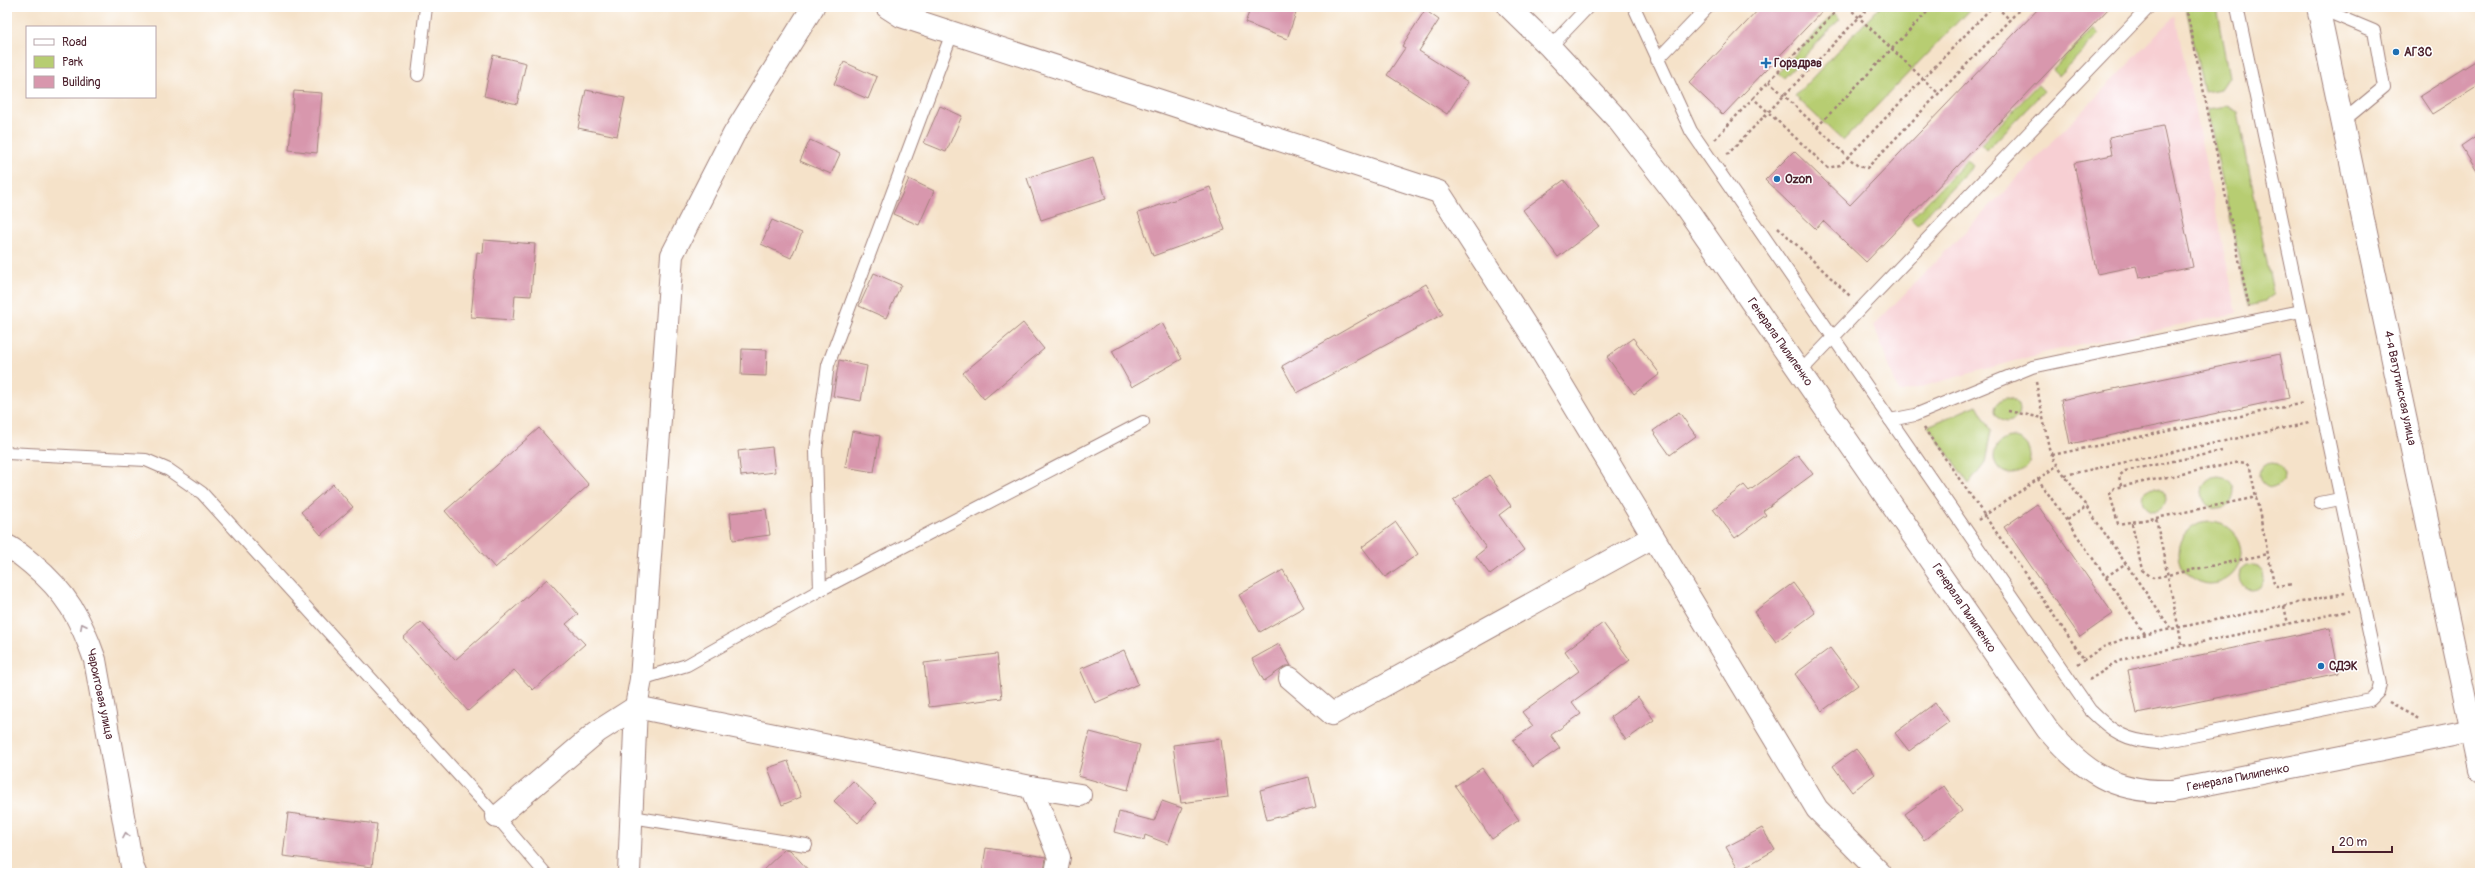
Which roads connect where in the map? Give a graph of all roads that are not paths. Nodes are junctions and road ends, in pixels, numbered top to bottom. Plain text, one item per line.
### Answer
1 (426, 7) edge
2 (813, 7) edge
3 (887, 7) edge
4 (1509, 7) edge
5 (1588, 7) edge
6 (1634, 7) edge
7 (1708, 7) edge
8 (2149, 7) edge
9 (2237, 7) edge
10 (2318, 7) edge
11 (952, 33) junction
12 (1550, 46) junction
13 (1657, 60) junction
14 (418, 75) dead end
15 (2343, 121) junction
16 (2301, 311) junction
17 (1833, 337) junction
18 (1800, 372) junction
19 (1890, 420) junction
20 (1143, 422) dead end
21 (7, 453) edge
22 (2340, 499) junction
23 (2320, 503) dead end
24 (1653, 537) junction
25 (7, 546) edge
26 (820, 590) junction
27 (1290, 678) dead end
28 (641, 679) junction
29 (636, 707) junction
30 (2472, 731) junction
31 (2480, 770) edge
32 (1031, 787) junction
33 (1080, 795) dead end
34 (497, 816) junction
35 (632, 817) junction
36 (806, 845) dead end
37 (135, 873) edge
38 (545, 873) edge
39 (629, 873) edge
40 (1056, 873) edge
41 (1880, 873) edge

1 - 14 lane
2 - 28 street
3 - 11 street
4 - 12 street, Генерала Пилипенко
5 - 12 lane
6 - 13 lane
7 - 13 lane
8 - 17 lane
9 - 16 lane
10 - 15 street, 4-я Ватутинская улица
10 - 15 lane
11 - 24 street
11 - 26 lane
12 - 18 street, Генерала Пилипенко
13 - 17 lane
15 - 30 street, 4-я Ватутинская улица
16 - 19 lane
16 - 22 lane
17 - 18 lane
17 - 19 lane
18 - 30 street, Генерала Пилипенко
19 - 22 lane
20 - 26 lane
21 - 34 lane
22 - 23 lane
24 - 27 street
24 - 41 street
37 -> 25 street, Чароитовая улица
26 - 28 lane
28 - 29 street
29 - 32 street
29 - 34 street
29 - 35 street
30 - 31 street, 4-я Ватутинская улица
32 - 33 street
32 - 40 street
34 - 38 lane
35 - 36 lane
35 - 39 street

